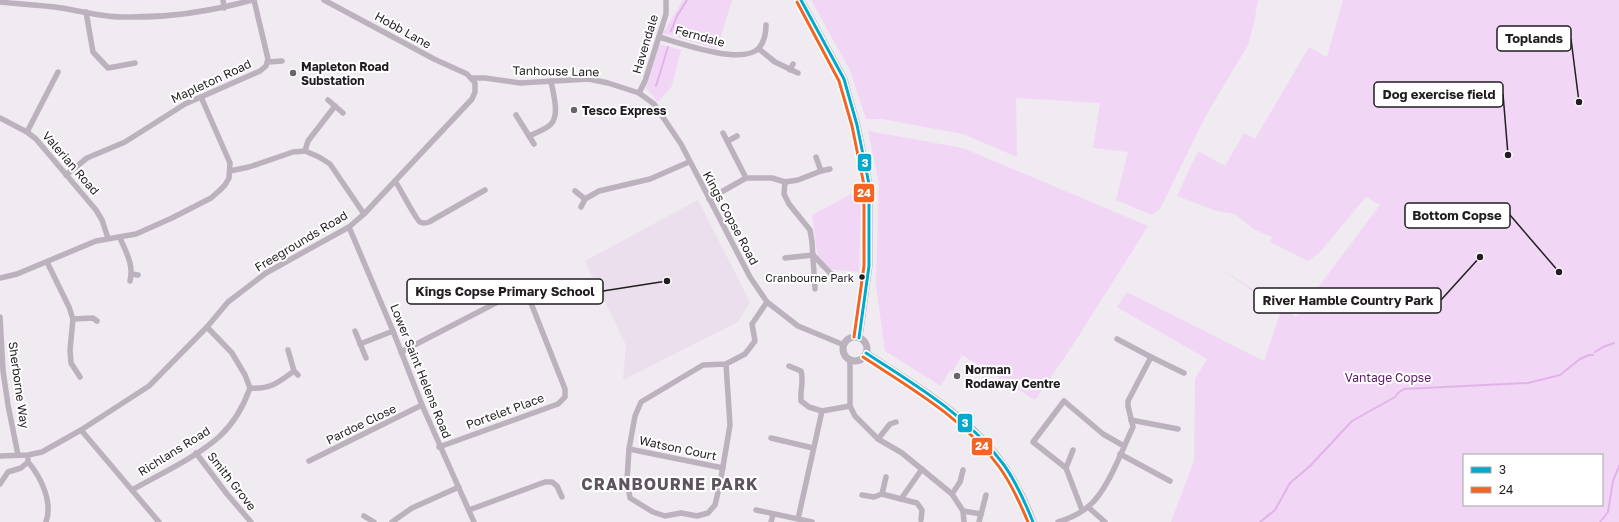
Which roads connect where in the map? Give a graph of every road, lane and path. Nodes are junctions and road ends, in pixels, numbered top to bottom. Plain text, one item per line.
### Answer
1 (222, 0) edge
2 (253, 0) edge
3 (324, 0) edge
4 (666, 0) edge
5 (801, 0) edge
6 (0, 2) edge
7 (224, 8) junction
8 (86, 12) junction
9 (765, 28) dead end
10 (659, 37) junction
11 (759, 49) junction
12 (282, 61) dead end
13 (268, 62) junction
14 (135, 63) dead end
15 (58, 72) dead end
16 (798, 73) dead end
17 (472, 78) junction
18 (551, 82) junction
19 (638, 92) junction
20 (201, 97) junction
21 (328, 100) dead end
22 (336, 106) junction
23 (343, 113) dead end
24 (516, 115) dead end
25 (0, 118) edge
26 (28, 132) junction
27 (723, 132) dead end
28 (529, 136) junction
29 (737, 136) dead end
30 (728, 141) junction
31 (534, 144) dead end
32 (305, 150) junction
33 (816, 157) dead end
34 (689, 162) junction
35 (830, 169) dead end
36 (230, 171) junction
37 (820, 171) junction
38 (66, 174) junction
39 (746, 178) junction
40 (395, 181) junction
41 (785, 182) junction
42 (575, 192) dead end
43 (482, 193) dead end
44 (584, 199) junction
45 (709, 199) junction
46 (581, 207) dead end
47 (364, 214) junction
48 (349, 228) junction
49 (108, 238) junction
50 (120, 238) junction
51 (813, 255) junction
52 (785, 258) dead end
53 (47, 262) junction
54 (132, 274) junction
55 (138, 275) dead end
56 (0, 278) edge
57 (835, 278) dead end
58 (130, 281) dead end
59 (815, 289) dead end
60 (767, 302) junction
61 (0, 316) edge
62 (73, 319) junction
63 (97, 321) dead end
64 (207, 327) junction
65 (355, 330) dead end
66 (393, 331) junction
67 (859, 338) junction
68 (1117, 339) dead end
69 (360, 344) junction
70 (844, 345) junction
71 (288, 350) dead end
72 (401, 352) junction
73 (866, 354) junction
74 (1151, 357) junction
75 (366, 358) dead end
76 (850, 360) junction
77 (726, 364) junction
78 (789, 366) dead end
79 (2, 371) edge
80 (1184, 373) dead end
81 (80, 377) dead end
82 (250, 388) junction
83 (422, 406) junction
84 (850, 406) junction
85 (822, 411) junction
86 (890, 417) dead end
87 (1131, 420) junction
88 (896, 422) dead end
89 (890, 424) junction
90 (1178, 429) dead end
91 (81, 430) junction
92 (771, 438) dead end
93 (878, 439) junction
94 (1124, 446) junction
95 (439, 447) junction
96 (813, 448) junction
97 (629, 449) junction
98 (1073, 450) dead end
99 (196, 453) junction
100 (1120, 454) junction
101 (18, 455) junction
102 (28, 455) junction
103 (0, 456) edge
104 (310, 461) dead end
105 (28, 462) junction
106 (723, 468) junction
107 (1066, 468) junction
108 (922, 470) junction
109 (963, 470) dead end
110 (886, 477) dead end
111 (1170, 481) dead end
112 (0, 484) edge
113 (459, 487) junction
114 (132, 490) junction
115 (882, 494) junction
116 (952, 494) junction
117 (862, 495) dead end
118 (986, 495) dead end
119 (562, 497) dead end
120 (901, 499) junction
121 (1088, 507) junction
122 (469, 510) junction
123 (756, 510) dead end
124 (1082, 510) junction
125 (963, 511) junction
126 (980, 514) junction
127 (773, 515) junction
128 (364, 516) dead end
129 (798, 519) junction
130 (921, 520) dead end
131 (46, 522) edge
132 (159, 522) edge
133 (251, 522) edge
134 (374, 522) edge
135 (392, 522) edge
136 (474, 522) edge
137 (771, 522) edge
138 (812, 522) edge
139 (964, 522) edge
140 (979, 522) edge
141 (1033, 522) edge
142 (1058, 522) edge
143 (1105, 522) edge

1 - 7 street
2 - 7 street
2 - 13 street, Mapleton Road
3 - 17 street, Hobb Lane
4 - 10 street, Havendale
5 - 67 street
6 - 8 street
7 - 8 street
8 - 14 street
9 - 11 street
10 - 11 street, Ferndale
10 - 19 street, Havendale
11 - 16 street
12 - 13 street
13 - 20 street, Mapleton Road
15 - 26 street
17 - 18 street, Tanhouse Lane
17 - 40 street, Freegrounds Road
18 - 19 street, Tanhouse Lane
18 - 28 street
19 - 34 street, Kings Copse Road
20 - 36 street
20 - 38 street, Mapleton Road
21 - 22 street
22 - 23 street
22 - 32 street
24 - 28 street
25 - 26 street, Valerian Road
26 - 38 street, Valerian Road
27 - 30 street
28 - 31 street
29 - 30 street
30 - 39 street
32 - 36 street
32 - 47 street
33 - 37 street
34 - 44 street
34 - 45 street, Kings Copse Road
35 - 37 street
36 - 50 street
37 - 41 street
38 - 49 street, Valerian Road
39 - 41 street
39 - 45 street
40 - 43 street
40 - 47 street, Freegrounds Road
41 - 51 street
42 - 44 street
44 - 46 street
45 - 60 street, Kings Copse Road
47 - 48 street, Freegrounds Road
48 - 64 street, Freegrounds Road
48 - 66 street, Lower Saint Helens Road
49 - 50 street
49 - 53 street
50 - 54 street
51 - 52 street
51 - 57 street
51 - 59 street
53 - 56 street
53 - 62 street
54 - 55 street
54 - 58 street
60 - 70 street, Kings Copse Road
60 - 77 street
61 - 79 street, Sherborne Way
62 - 63 street
62 - 81 street
64 - 82 street
64 - 91 street, Freegrounds Road
65 - 69 street
66 - 69 street
66 - 72 street, Lower Saint Helens Road
67 - 70 street
67 - 73 street
68 - 74 street
69 - 75 street
70 - 76 street
71 - 82 street
72 - 83 street, Lower Saint Helens Road
72 - 95 street, Portelet Place
73 - 76 street
73 - 141 street
74 - 80 street
74 - 87 street
76 - 84 street
77 - 97 street
77 - 106 street
78 - 85 street
79 - 101 street, Sherborne Way
82 - 99 street, Richlans Road
83 - 95 street, Lower Saint Helens Road
83 - 104 street, Pardoe Close
84 - 85 street
84 - 93 street
85 - 96 street
86 - 89 street
87 - 90 street
87 - 94 street
88 - 89 street
89 - 93 street
91 - 102 street, Freegrounds Road
91 - 114 street
92 - 96 street
93 - 108 street
94 - 100 street
94 - 107 street
95 - 113 street, Lower Saint Helens Road
96 - 129 street
97 - 106 street, Watson Court
97 - 106 street
98 - 107 street
99 - 114 street, Richlans Road
99 - 133 street, Smith Grove
100 - 111 street
100 - 121 street
101 - 102 street, Freegrounds Road
101 - 103 street, Freegrounds Road
102 - 105 street
105 - 112 street
105 - 131 street
107 - 124 street
108 - 116 street
108 - 120 street
109 - 116 street
110 - 115 street
113 - 122 street, Lower Saint Helens Road
113 - 135 street
114 - 132 street
115 - 117 street
115 - 120 street
116 - 125 street
118 - 126 street
119 - 122 street
120 - 130 street
121 - 124 street
121 - 143 street
122 - 136 street, Lower Saint Helens Road
123 - 127 street
124 - 142 street
125 - 126 street
125 - 139 street
126 - 140 street
127 - 129 street
127 - 137 street
128 - 134 street
129 - 138 street

